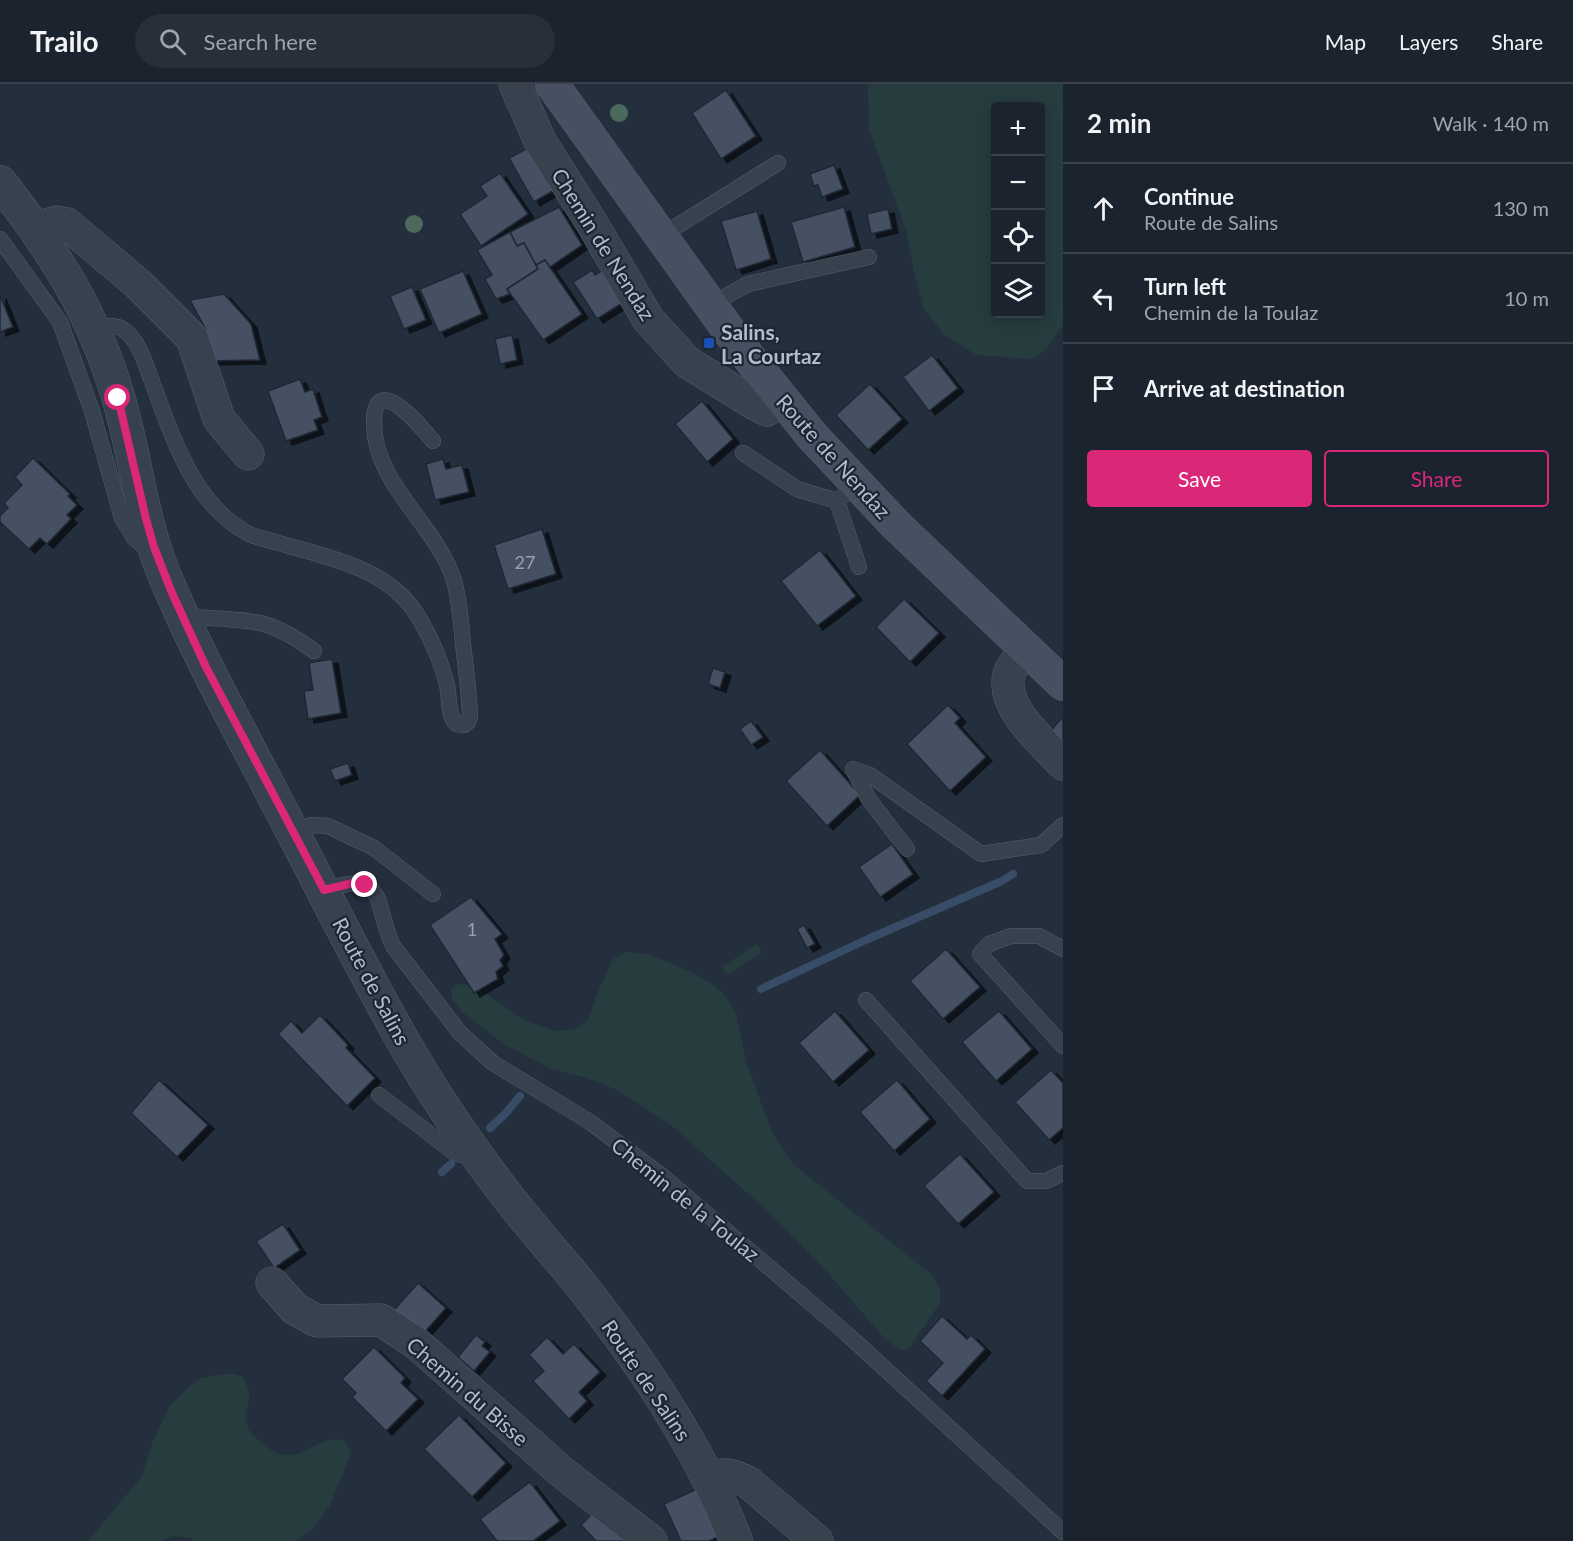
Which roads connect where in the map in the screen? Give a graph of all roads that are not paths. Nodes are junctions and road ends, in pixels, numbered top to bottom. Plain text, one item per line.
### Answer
1 (515, 84) edge
2 (552, 84) edge
3 (778, 163) dead end
4 (0, 182) edge
5 (35, 229) junction
6 (661, 236) junction
7 (0, 239) edge
8 (869, 257) dead end
9 (710, 305) junction
10 (93, 326) junction
11 (782, 400) junction
12 (433, 441) dead end
13 (743, 453) dead end
14 (248, 454) dead end
15 (847, 493) junction
16 (158, 558) junction
17 (859, 567) dead end
18 (182, 617) junction
19 (1026, 650) junction
20 (314, 651) dead end
21 (1063, 684) edge
22 (1063, 764) edge
23 (1063, 825) edge
24 (293, 833) junction
25 (907, 849) dead end
26 (324, 890) junction
27 (433, 894) dead end
28 (1063, 949) edge
29 (866, 1000) dead end
30 (1063, 1047) edge
31 (379, 1095) dead end
32 (478, 1156) junction
33 (1063, 1173) edge
34 (272, 1283) dead end
35 (708, 1479) junction
36 (1063, 1532) edge
37 (651, 1541) edge
38 (736, 1541) edge
39 (817, 1541) edge

1 - 11 street, Chemin de Nendaz
2 - 6 main road, Route de Nendaz
3 - 6 lane
4 - 5 street, Route de Salins
5 - 10 street, Route de Salins
5 - 14 street
6 - 9 main road, Route de Nendaz
7 - 16 lane
8 - 9 lane
9 - 11 main road, Route de Nendaz
10 - 12 lane
10 - 16 street, Route de Salins
11 - 15 main road, Route de Nendaz
13 - 15 lane
15 - 17 lane
15 - 19 main road, Route de Nendaz
16 - 18 street, Route de Salins
18 - 20 lane
18 - 24 street, Route de Salins
19 - 21 main road, Route de Nendaz
19 - 22 street
23 - 25 lane
24 - 26 street, Route de Salins
24 - 27 lane
26 - 32 street, Route de Salins
26 - 36 lane, Chemin de la Toulaz
28 - 30 lane
29 - 33 lane
31 - 32 lane
32 - 35 street, Route de Salins
34 - 37 street, Chemin du Bisse
35 - 38 street, Route de Salins
35 - 39 street

